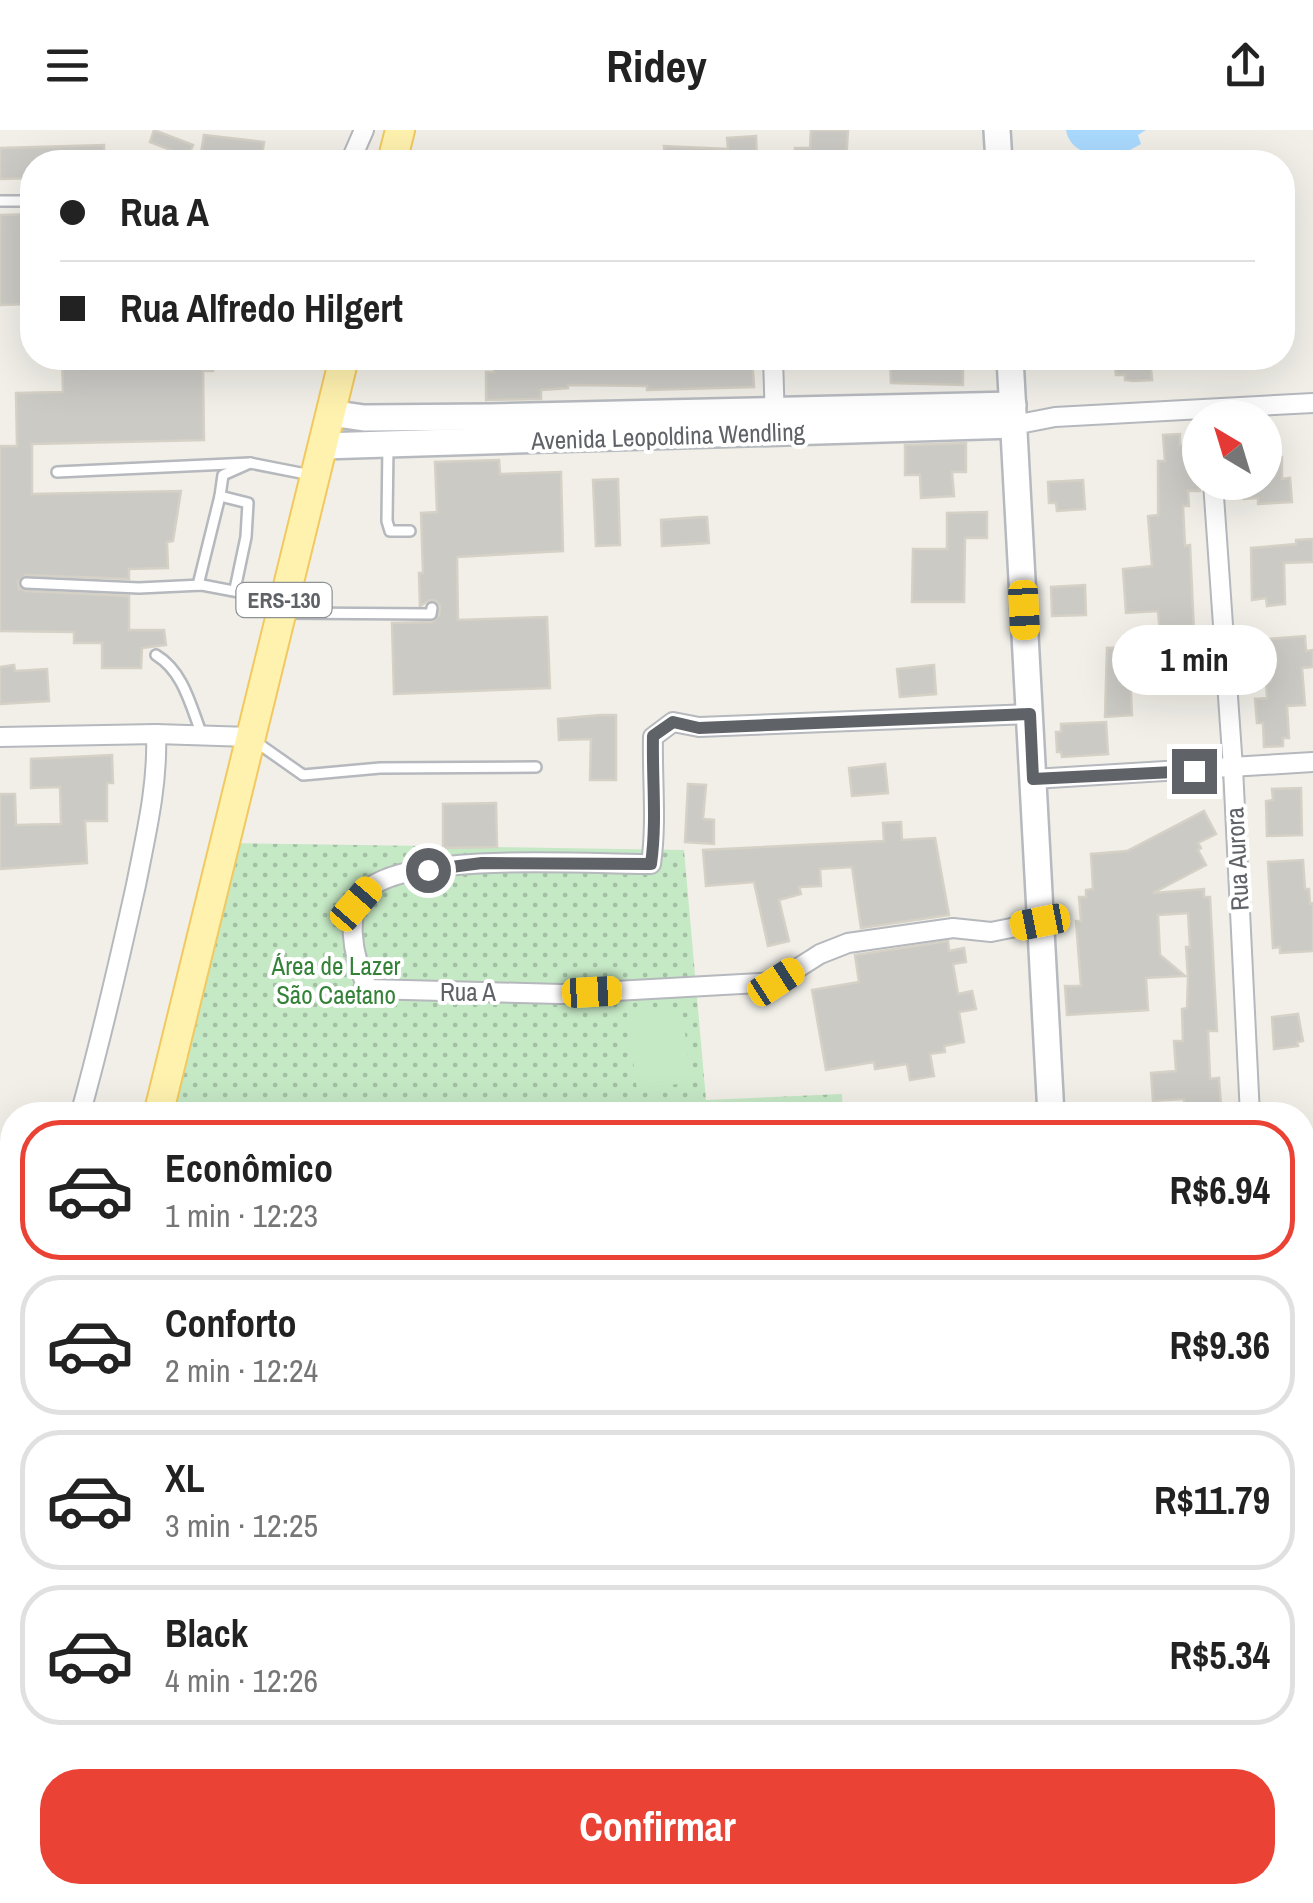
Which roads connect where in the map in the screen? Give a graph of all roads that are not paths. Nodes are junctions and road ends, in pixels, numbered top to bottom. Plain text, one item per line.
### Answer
1 (338, 370) edge
2 (774, 370) edge
3 (1011, 370) edge
4 (1313, 403) edge
5 (1282, 406) edge
6 (330, 413) junction
7 (1182, 414) edge
8 (1014, 415) junction
9 (775, 422) junction
10 (388, 430) junction
11 (322, 446) junction
12 (250, 464) junction
13 (57, 472) dead end
14 (315, 476) junction
15 (220, 496) junction
16 (1215, 500) edge
17 (410, 530) dead end
18 (26, 583) dead end
19 (198, 585) junction
20 (235, 589) junction
21 (282, 607) junction
22 (432, 608) dead end
23 (156, 656) dead end
24 (1030, 714) junction
25 (156, 734) junction
26 (202, 736) junction
27 (0, 737) edge
28 (250, 737) junction
29 (1313, 762) edge
30 (536, 767) dead end
31 (1233, 768) junction
32 (1033, 779) junction
33 (1040, 922) junction
34 (84, 1102) edge
35 (161, 1102) edge
36 (1050, 1102) edge
37 (1249, 1102) edge

1 - 6 main road, ERS-130
2 - 9 street
3 - 8 main road
4 - 5 street
6 - 10 main road, Avenida Leopoldina Wendling
6 - 11 main road, ERS-130
7 - 8 street
8 - 9 main road, Avenida Leopoldina Wendling
8 - 24 main road
9 - 10 main road, Avenida Leopoldina Wendling
10 - 11 main road, Avenida Leopoldina Wendling
10 - 17 lane
11 - 14 main road, ERS-130
12 - 13 lane
12 - 14 lane
12 - 15 lane
14 - 21 main road, ERS-130
15 - 19 lane
15 - 20 lane
16 - 31 street, Rua Aurora
18 - 19 lane
19 - 20 lane
20 - 21 lane
21 - 22 lane
21 - 28 main road, ERS-130
23 - 26 lane
24 - 32 main road
24 - 33 street, Rua A
25 - 26 street
25 - 27 street
25 - 34 street
26 - 28 street
28 - 30 lane
28 - 35 main road, ERS-130
29 - 31 street
31 - 32 street
31 - 37 street, Rua Aurora
32 - 33 main road
33 - 36 main road

